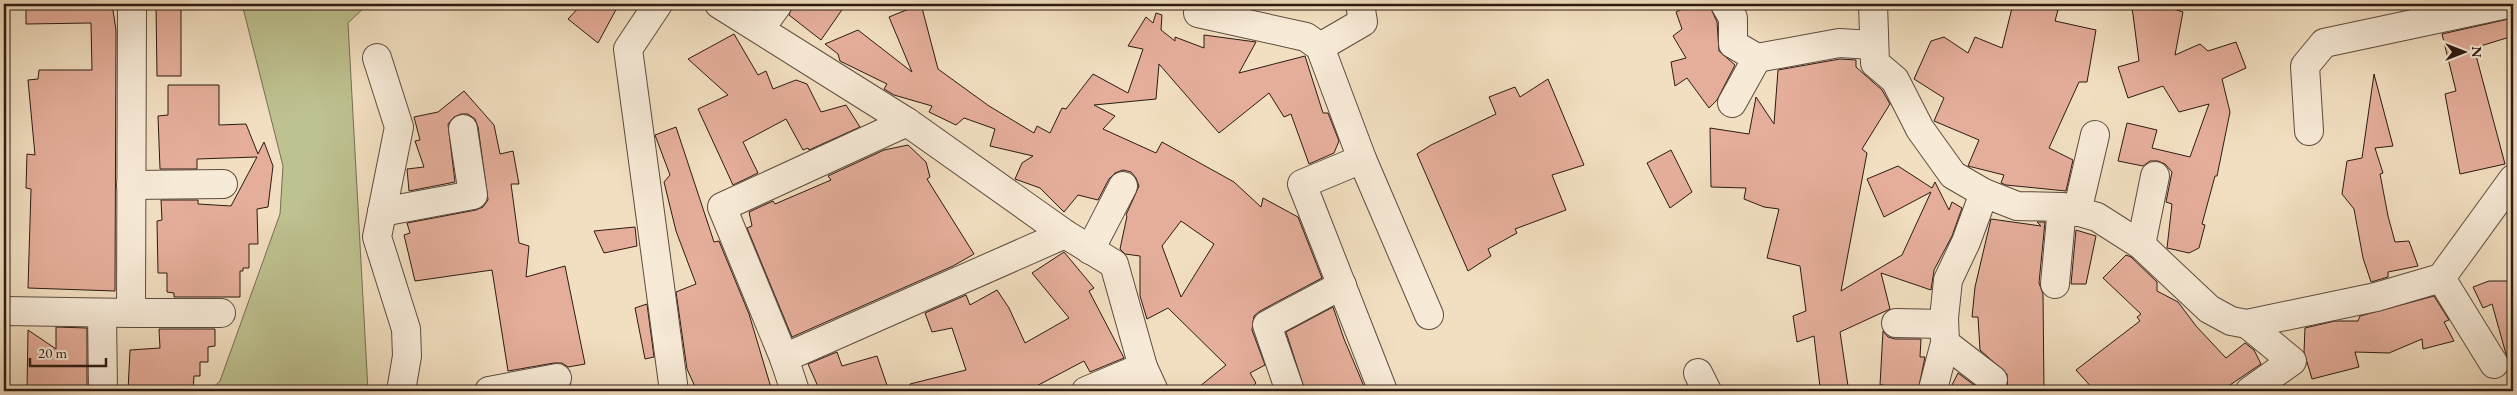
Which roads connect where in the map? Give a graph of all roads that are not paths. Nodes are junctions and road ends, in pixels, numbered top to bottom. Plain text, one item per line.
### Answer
1 (132, 4) edge
2 (658, 4) edge
3 (719, 4) edge
4 (778, 4) edge
5 (1360, 4) edge
6 (1725, 4) edge
7 (2507, 4) edge
8 (1868, 8) edge
9 (1198, 13) dead end
10 (760, 29) junction
11 (1874, 45) junction
12 (1320, 47) junction
13 (377, 58) dead end
14 (1757, 58) junction
15 (1732, 103) dead end
16 (907, 122) junction
17 (463, 129) dead end
18 (2309, 131) dead end
19 (2095, 135) dead end
20 (1362, 160) junction
21 (2155, 176) dead end
22 (2513, 179) edge
23 (223, 184) dead end
24 (132, 185) junction
25 (1123, 186) dead end
26 (1984, 193) junction
27 (2070, 210) junction
28 (382, 212) junction
29 (1065, 234) junction
30 (2141, 245) junction
31 (1090, 250) junction
32 (2441, 278) junction
33 (2055, 284) dead end
34 (1342, 285) junction
35 (4, 311) edge
36 (102, 313) junction
37 (131, 313) junction
38 (221, 313) dead end
39 (1429, 315) dead end
40 (1896, 323) dead end
41 (2247, 324) junction
42 (1945, 333) junction
43 (784, 358) junction
44 (2494, 364) dead end
45 (1143, 367) junction
46 (557, 378) dead end
47 (1992, 380) dead end
48 (1933, 388) dead end
49 (103, 391) edge
50 (400, 391) edge
51 (489, 391) edge
52 (674, 391) edge
53 (795, 391) edge
54 (1086, 391) edge
55 (1154, 391) edge
56 (1290, 391) edge
57 (1383, 391) edge
58 (2250, 391) edge

1 - 24 street
2 - 52 street
3 - 10 street
4 - 10 street
5 - 12 street
6 - 14 street
7 - 18 street
8 - 11 street
9 - 12 street
10 - 16 street
11 - 14 street
11 - 26 street
12 - 20 street
13 - 28 street
14 - 15 street
16 - 29 street
16 - 43 street
17 - 28 street
19 - 27 street
20 - 34 street
20 - 39 street
21 - 30 street
22 - 32 street
23 - 24 street
24 - 37 street
25 - 31 street
26 - 27 street
26 - 42 street
27 - 30 street
27 - 33 street
28 - 50 street
29 - 31 street
29 - 43 street
30 - 41 street
31 - 45 street
32 - 41 street
32 - 44 street
34 - 56 street
34 - 57 street
35 - 36 street
36 - 37 street
36 - 49 street
37 - 38 street
40 - 42 street
41 - 58 street
42 - 47 street
42 - 48 street
43 - 53 street
45 - 54 street
45 - 55 street
46 - 51 street

